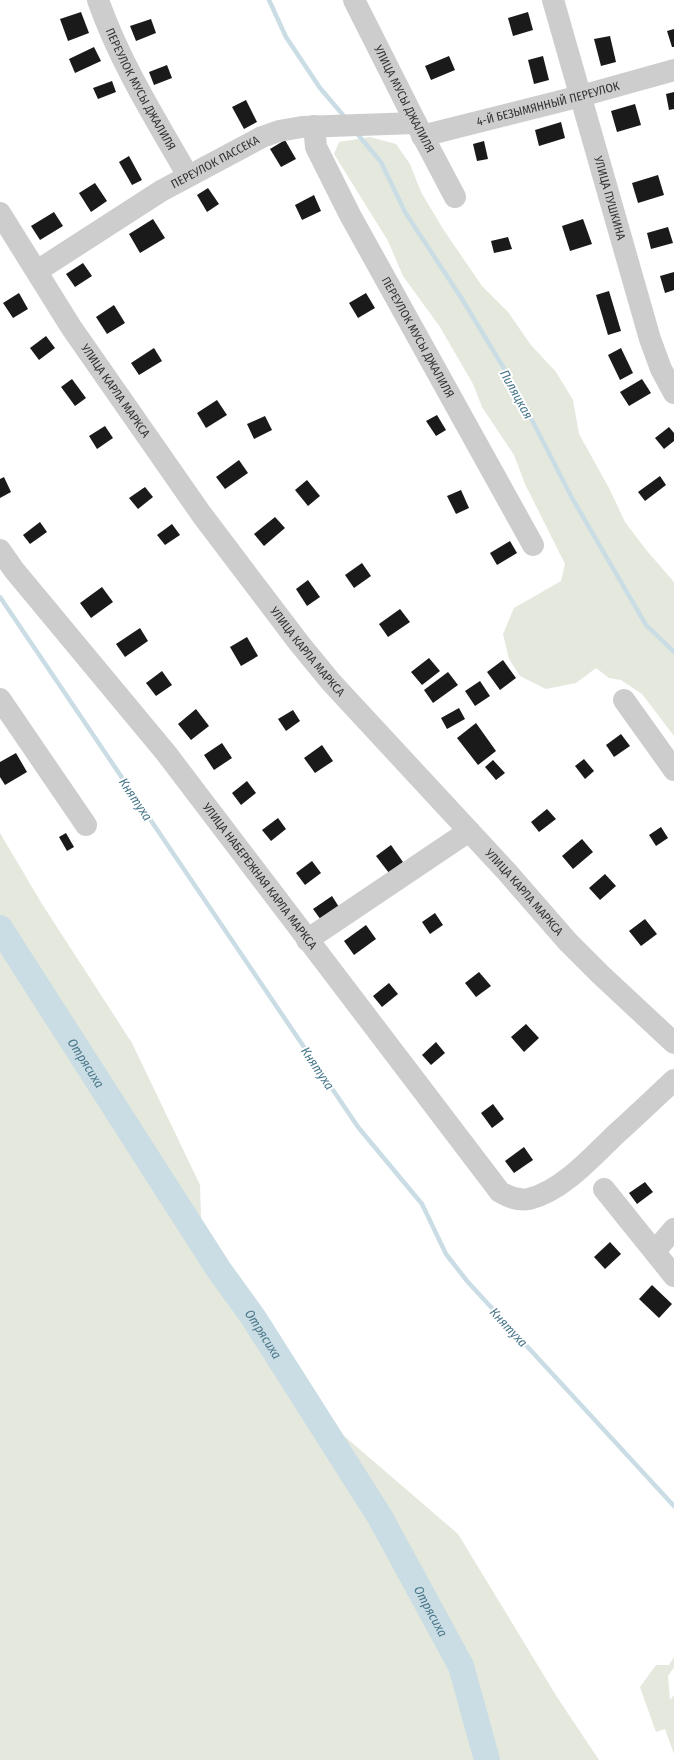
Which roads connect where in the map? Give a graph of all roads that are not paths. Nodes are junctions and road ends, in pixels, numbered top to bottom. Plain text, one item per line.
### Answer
1 (98, 0) edge
2 (354, 0) edge
3 (553, 0) edge
4 (674, 70) edge
5 (581, 96) junction
6 (314, 126) junction
7 (419, 130) junction
8 (188, 176) junction
9 (455, 197) dead end
10 (0, 213) edge
11 (37, 271) junction
12 (674, 394) edge
13 (533, 545) dead end
14 (0, 550) edge
15 (0, 699) edge
16 (624, 700) dead end
17 (674, 770) edge
18 (86, 825) dead end
19 (469, 831) junction
20 (307, 940) junction
21 (674, 1043) edge
22 (674, 1080) edge
23 (604, 1189) dead end
24 (674, 1229) edge
25 (655, 1251) junction
26 (674, 1276) edge

1 - 8 street, ПЕРЕУЛОК МУСЫ ДЖАЛИЛЯ
2 - 7 street, УЛИЦА МУСЫ ДЖАЛИЛЯ
3 - 5 street, УЛИЦА ПУШКИНА
4 - 5 street, 4-Й БЕЗЫМЯННЫЙ ПЕРЕУЛОК
5 - 7 street, 4-Й БЕЗЫМЯННЫЙ ПЕРЕУЛОК
5 - 12 street, УЛИЦА ПУШКИНА
6 - 7 street, ПЕРЕУЛОК ПАССЕКА
6 - 8 street, ПЕРЕУЛОК ПАССЕКА
6 - 13 street, ПЕРЕУЛОК МУСЫ ДЖАЛИЛЯ
7 - 9 street, УЛИЦА МУСЫ ДЖАЛИЛЯ
8 - 11 street, ПЕРЕУЛОК ПАССЕКА
10 - 11 street, УЛИЦА КАРЛА МАРКСА
11 - 19 street, УЛИЦА КАРЛА МАРКСА
14 - 20 street, УЛИЦА НАБЕРЕЖНАЯ КАРЛА МАРКСА
15 - 18 street
16 - 17 street
19 - 20 street
19 - 21 street, УЛИЦА КАРЛА МАРКСА
20 - 22 street, УЛИЦА НАБЕРЕЖНАЯ КАРЛА МАРКСА
23 - 25 street
24 - 25 street
25 - 26 street

